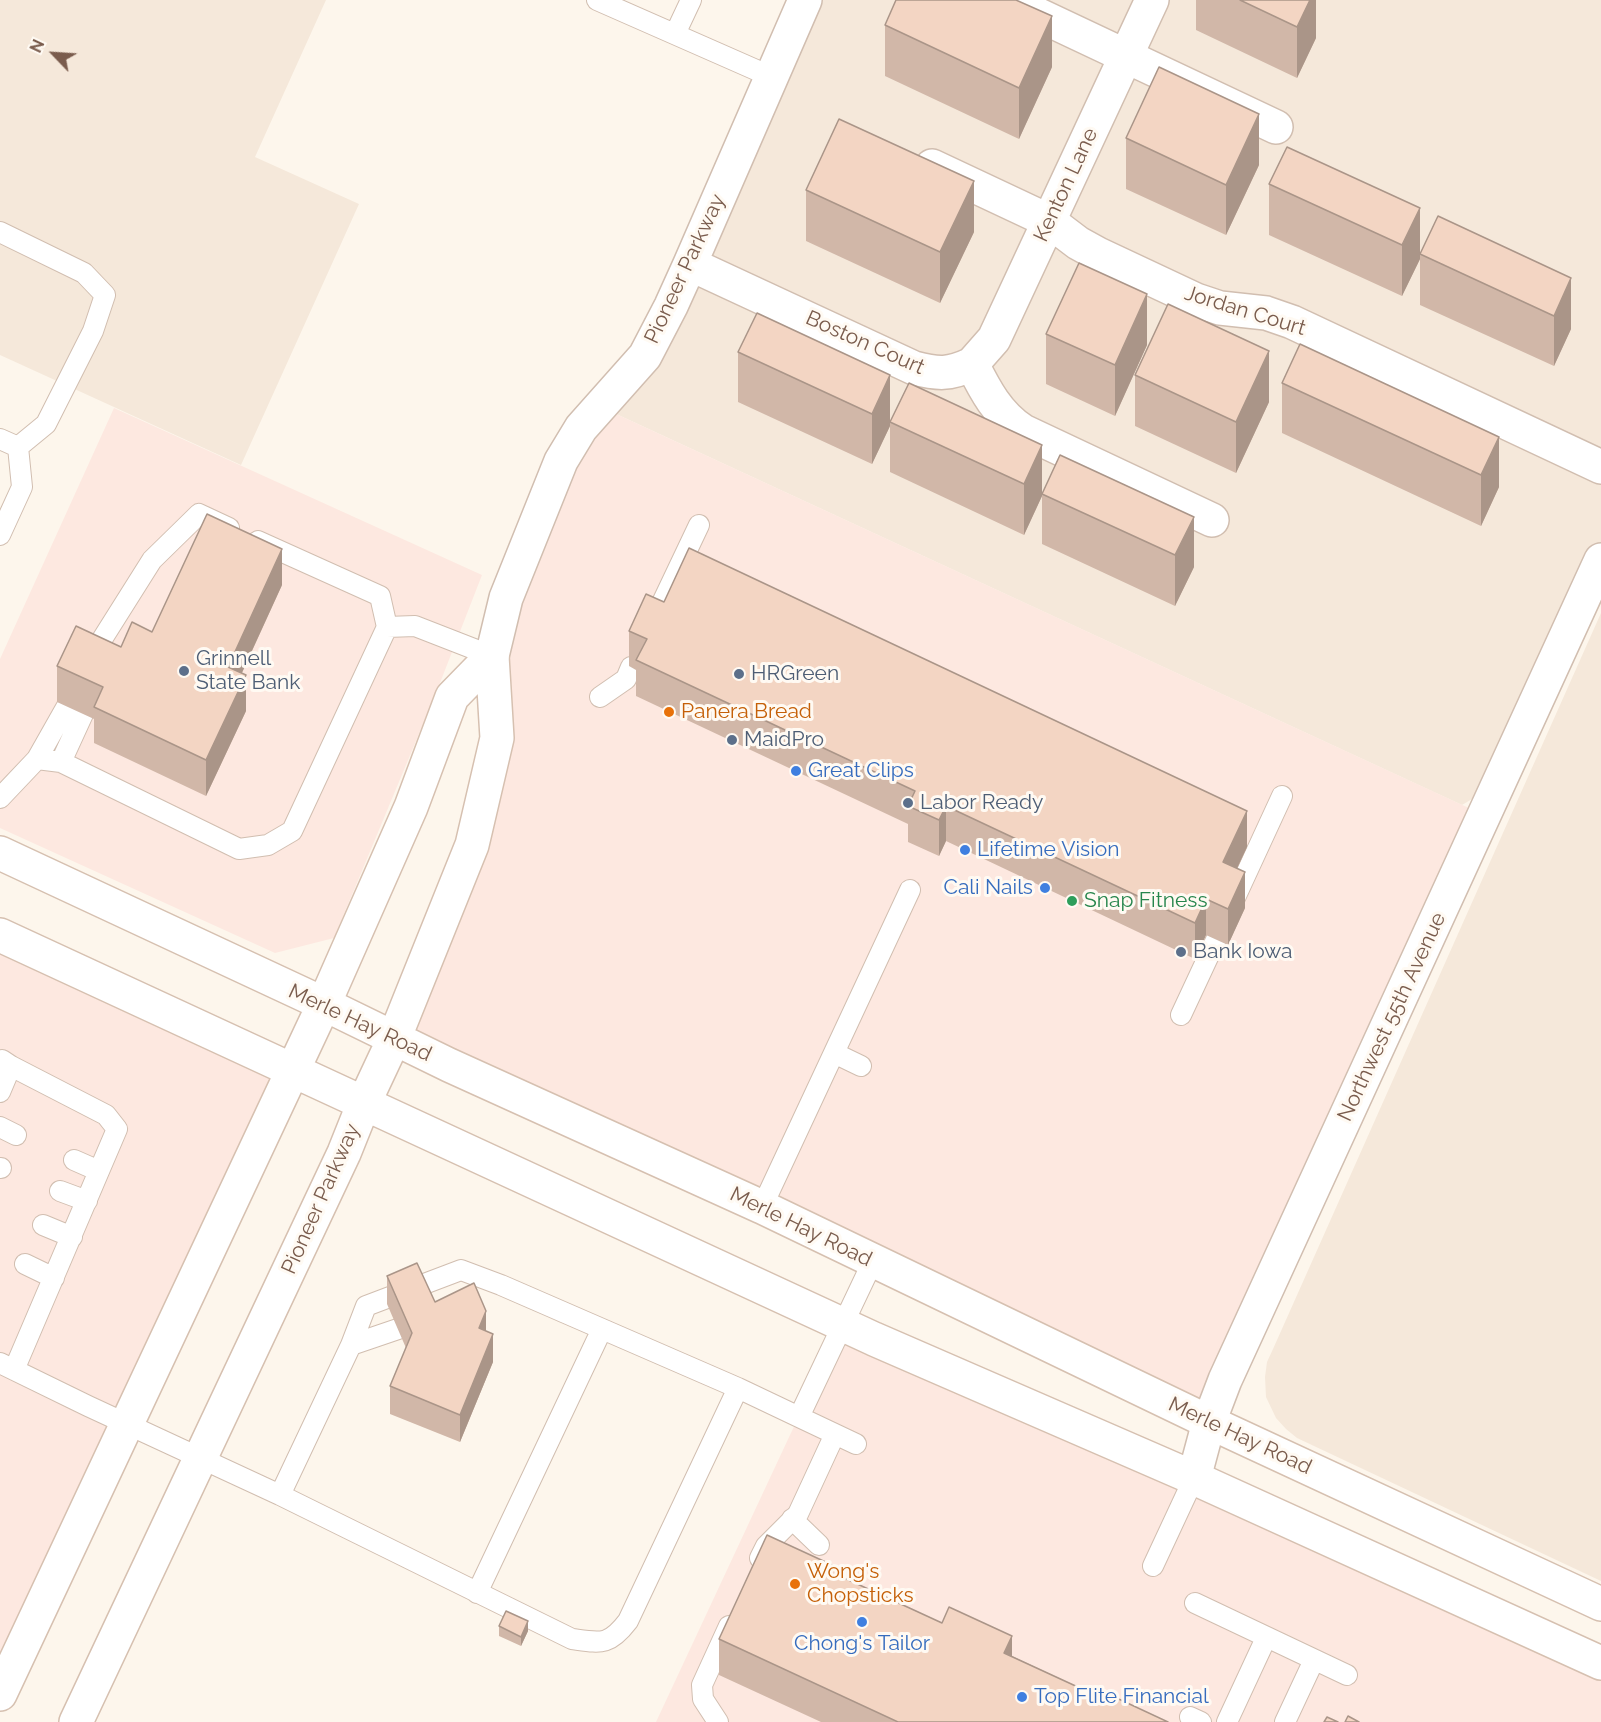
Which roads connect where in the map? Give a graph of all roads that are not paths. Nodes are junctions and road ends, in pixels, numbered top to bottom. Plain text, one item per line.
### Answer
1 (597, 0) edge
2 (691, 0) edge
3 (805, 0) edge
4 (1006, 0) edge
5 (1152, 0) edge
6 (675, 34) junction
7 (1126, 56) junction
8 (772, 77) junction
9 (1276, 127) dead end
10 (900, 151) edge
11 (1049, 221) junction
12 (0, 232) edge
13 (690, 264) junction
14 (972, 364) junction
15 (9, 443) edge
16 (1601, 467) edge
17 (1212, 520) dead end
18 (699, 525) dead end
19 (0, 535) edge
20 (1601, 560) edge
21 (387, 627) junction
22 (648, 631) edge
23 (492, 656) junction
24 (631, 667) dead end
25 (93, 670) edge
26 (600, 697) dead end
27 (37, 759) junction
28 (61, 762) junction
29 (1282, 796) dead end
30 (0, 798) edge
31 (0, 853) edge
32 (909, 890) dead end
33 (1233, 903) edge
34 (0, 935) edge
35 (1216, 940) dead end
36 (324, 1004) junction
37 (1181, 1015) dead end
38 (394, 1039) junction
39 (834, 1053) junction
40 (6, 1063) edge
41 (861, 1066) dead end
42 (293, 1071) junction
43 (0, 1092) edge
44 (364, 1103) junction
45 (74, 1160) dead end
46 (99, 1171) junction
47 (60, 1191) dead end
48 (87, 1202) junction
49 (762, 1207) junction
50 (43, 1226) dead end
51 (72, 1237) junction
52 (873, 1261) junction
53 (25, 1264) dead end
54 (54, 1278) junction
55 (501, 1285) junction
56 (481, 1294) edge
57 (843, 1325) junction
58 (398, 1329) edge
59 (602, 1329) junction
60 (351, 1345) junction
61 (7, 1366) edge
62 (738, 1388) junction
63 (799, 1417) junction
64 (1209, 1422) junction
65 (128, 1425) junction
66 (835, 1434) junction
67 (856, 1444) dead end
68 (200, 1458) junction
69 (1194, 1478) junction
70 (280, 1495) junction
71 (792, 1519) junction
72 (819, 1545) dead end
73 (1154, 1566) dead end
74 (751, 1578) edge
75 (477, 1593) junction
76 (1195, 1603) dead end
77 (1601, 1604) edge
78 (736, 1610) edge
79 (1266, 1638) junction
80 (1314, 1660) junction
81 (1601, 1663) edge
82 (1347, 1675) dead end
83 (0, 1694) edge
84 (76, 1722) edge
85 (718, 1722) edge
86 (1227, 1722) edge
87 (1285, 1722) edge

1 - 6 lane
2 - 6 lane
3 - 8 street, Pioneer Parkway
4 - 7 street
5 - 7 street, Kenton Lane
6 - 8 lane
7 - 9 street
7 - 11 street, Kenton Lane
8 - 13 street, Pioneer Parkway
10 - 11 street, Jordan Court
11 - 14 street, Kenton Lane
11 - 16 street, Jordan Court
12 - 15 lane
13 - 14 street, Boston Court
13 - 23 street, Pioneer Parkway
14 - 17 street
15 - 19 lane
18 - 22 lane
20 - 64 street, Northwest 55th Avenue
21 - 23 lane
21 - 25 lane
21 - 28 lane
23 - 36 street
23 - 38 street, Pioneer Parkway
24 - 26 lane
27 - 28 lane
27 - 28 lane
27 - 30 lane
29 - 33 lane
31 - 36 street, Merle Hay Road
32 - 39 lane
34 - 42 street
35 - 37 lane
36 - 38 street, Merle Hay Road
36 - 42 street
38 - 44 street, Pioneer Parkway
38 - 49 street, Merle Hay Road
39 - 41 lane
39 - 49 lane
40 - 43 lane
40 - 46 lane
42 - 44 street
42 - 65 street
44 - 57 street
44 - 68 street, Pioneer Parkway
45 - 46 lane
46 - 48 lane
47 - 48 lane
48 - 51 lane
49 - 52 street, Merle Hay Road
50 - 51 lane
51 - 54 lane
52 - 57 lane
52 - 64 street, Merle Hay Road
53 - 54 lane
54 - 61 lane
55 - 56 lane
55 - 59 lane
55 - 60 lane
57 - 63 lane
57 - 69 street
58 - 60 lane
59 - 62 lane
59 - 75 lane
60 - 70 lane
61 - 65 lane
62 - 63 lane
62 - 75 lane
63 - 66 lane
64 - 69 street, Northwest 55th Avenue
64 - 77 street, Merle Hay Road
65 - 68 lane
65 - 83 street
66 - 67 lane
66 - 71 lane
68 - 70 lane
68 - 84 street, Pioneer Parkway
69 - 73 lane
69 - 81 street
70 - 75 lane
71 - 72 lane
71 - 74 lane
76 - 79 lane
78 - 85 lane
79 - 80 lane
79 - 86 lane
80 - 82 lane
80 - 87 lane

